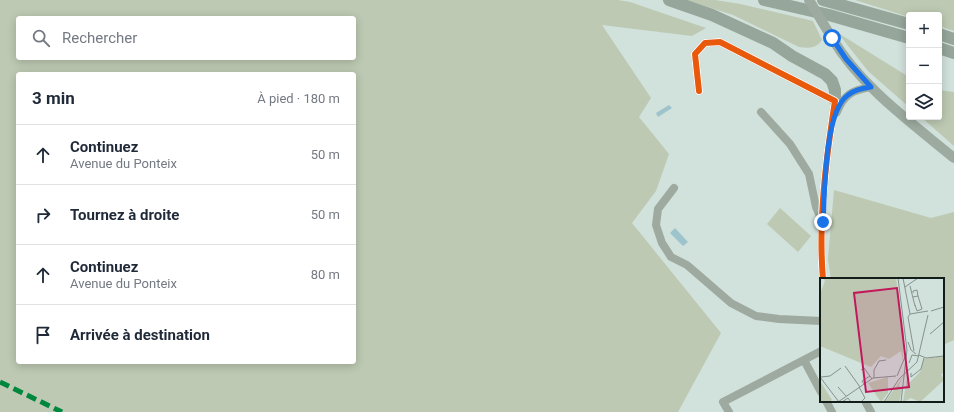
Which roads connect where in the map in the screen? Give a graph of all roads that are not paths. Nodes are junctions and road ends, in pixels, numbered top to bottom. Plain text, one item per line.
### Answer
1 (669, 0) edge
2 (764, 0) edge
3 (810, 0) edge
4 (823, 0) edge
5 (906, 23) edge
6 (942, 35) edge
7 (906, 37) edge
8 (954, 38) edge
9 (942, 49) edge
10 (954, 53) edge
11 (871, 87) junction
12 (699, 91) dead end
13 (835, 101) junction
14 (761, 112) dead end
15 (831, 126) junction
16 (954, 158) edge
17 (674, 188) dead end
18 (823, 222) junction
19 (823, 278) edge
20 (820, 320) edge
21 (820, 351) edge
22 (804, 360) junction
23 (820, 390) edge
24 (827, 402) edge
25 (866, 402) edge
26 (729, 412) edge
27 (832, 412) edge
28 (871, 412) edge

1 - 13 highway
2 - 7 highway
3 - 11 main road, bridge
4 - 5 highway
6 - 8 highway
9 - 10 highway
11 - 15 street
11 - 16 main road
12 - 13 street
13 - 15 street
14 - 18 street
15 - 18 street
17 - 20 street
18 - 19 street
21 - 22 street
22 - 23 street
22 - 26 street
24 - 27 street
25 - 28 street

